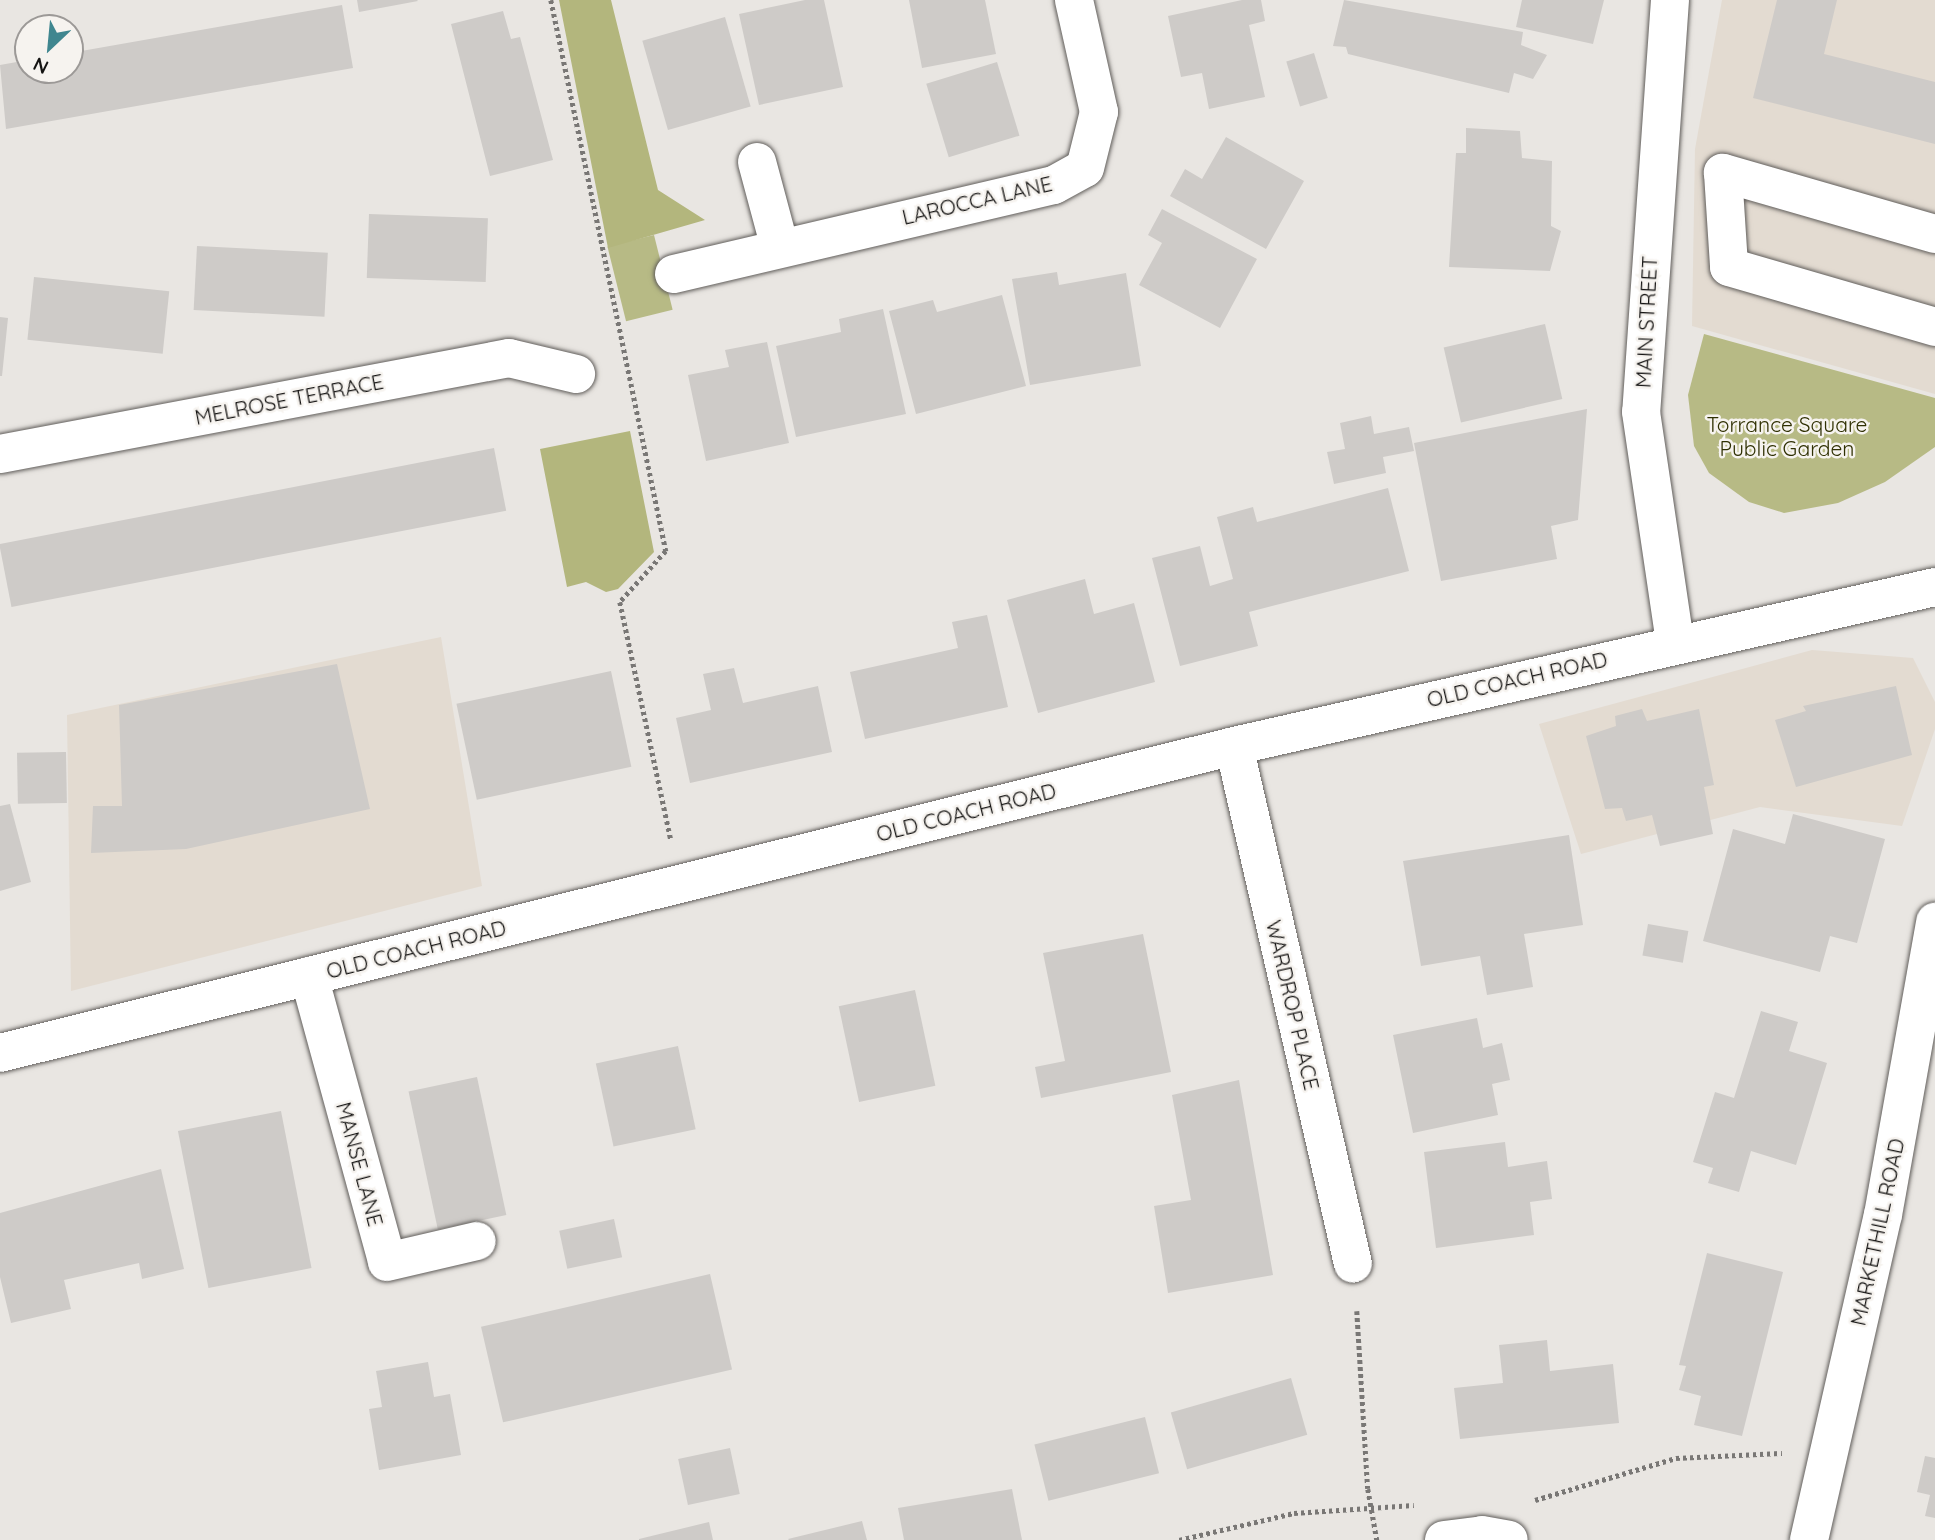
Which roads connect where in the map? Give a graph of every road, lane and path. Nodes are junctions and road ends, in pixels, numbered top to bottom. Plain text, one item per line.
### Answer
1 (551, 0) edge
2 (1074, 0) edge
3 (1670, 0) edge
4 (757, 162) dead end
5 (1935, 234) edge
6 (779, 244) junction
7 (674, 274) dead end
8 (610, 303) dead end
9 (1935, 327) edge
10 (576, 374) dead end
11 (639, 426) dead end
12 (0, 454) edge
13 (1935, 587) edge
14 (1675, 643) junction
15 (1234, 746) junction
16 (680, 884) junction
17 (1935, 922) edge
18 (309, 976) junction
19 (0, 1053) edge
20 (477, 1241) dead end
21 (1353, 1264) joint
22 (1377, 1540) edge
23 (1444, 1540) edge
24 (1509, 1540) edge
25 (1809, 1540) edge

1 - 8 path
2 - 6 street, LAROCCA LANE
3 - 14 street, MAIN STREET
4 - 6 street
5 - 9 street
6 - 7 street, LAROCCA LANE
10 - 12 street, MELROSE TERRACE
11 - 16 path
13 - 14 street, OLD COACH ROAD
14 - 15 street, OLD COACH ROAD
15 - 16 street, OLD COACH ROAD
15 - 21 street, WARDROP PLACE
16 - 18 street, OLD COACH ROAD
17 - 25 street, MARKETHILL ROAD
18 - 19 street, OLD COACH ROAD
18 - 20 street, MANSE LANE
21 - 22 path
23 - 24 street

